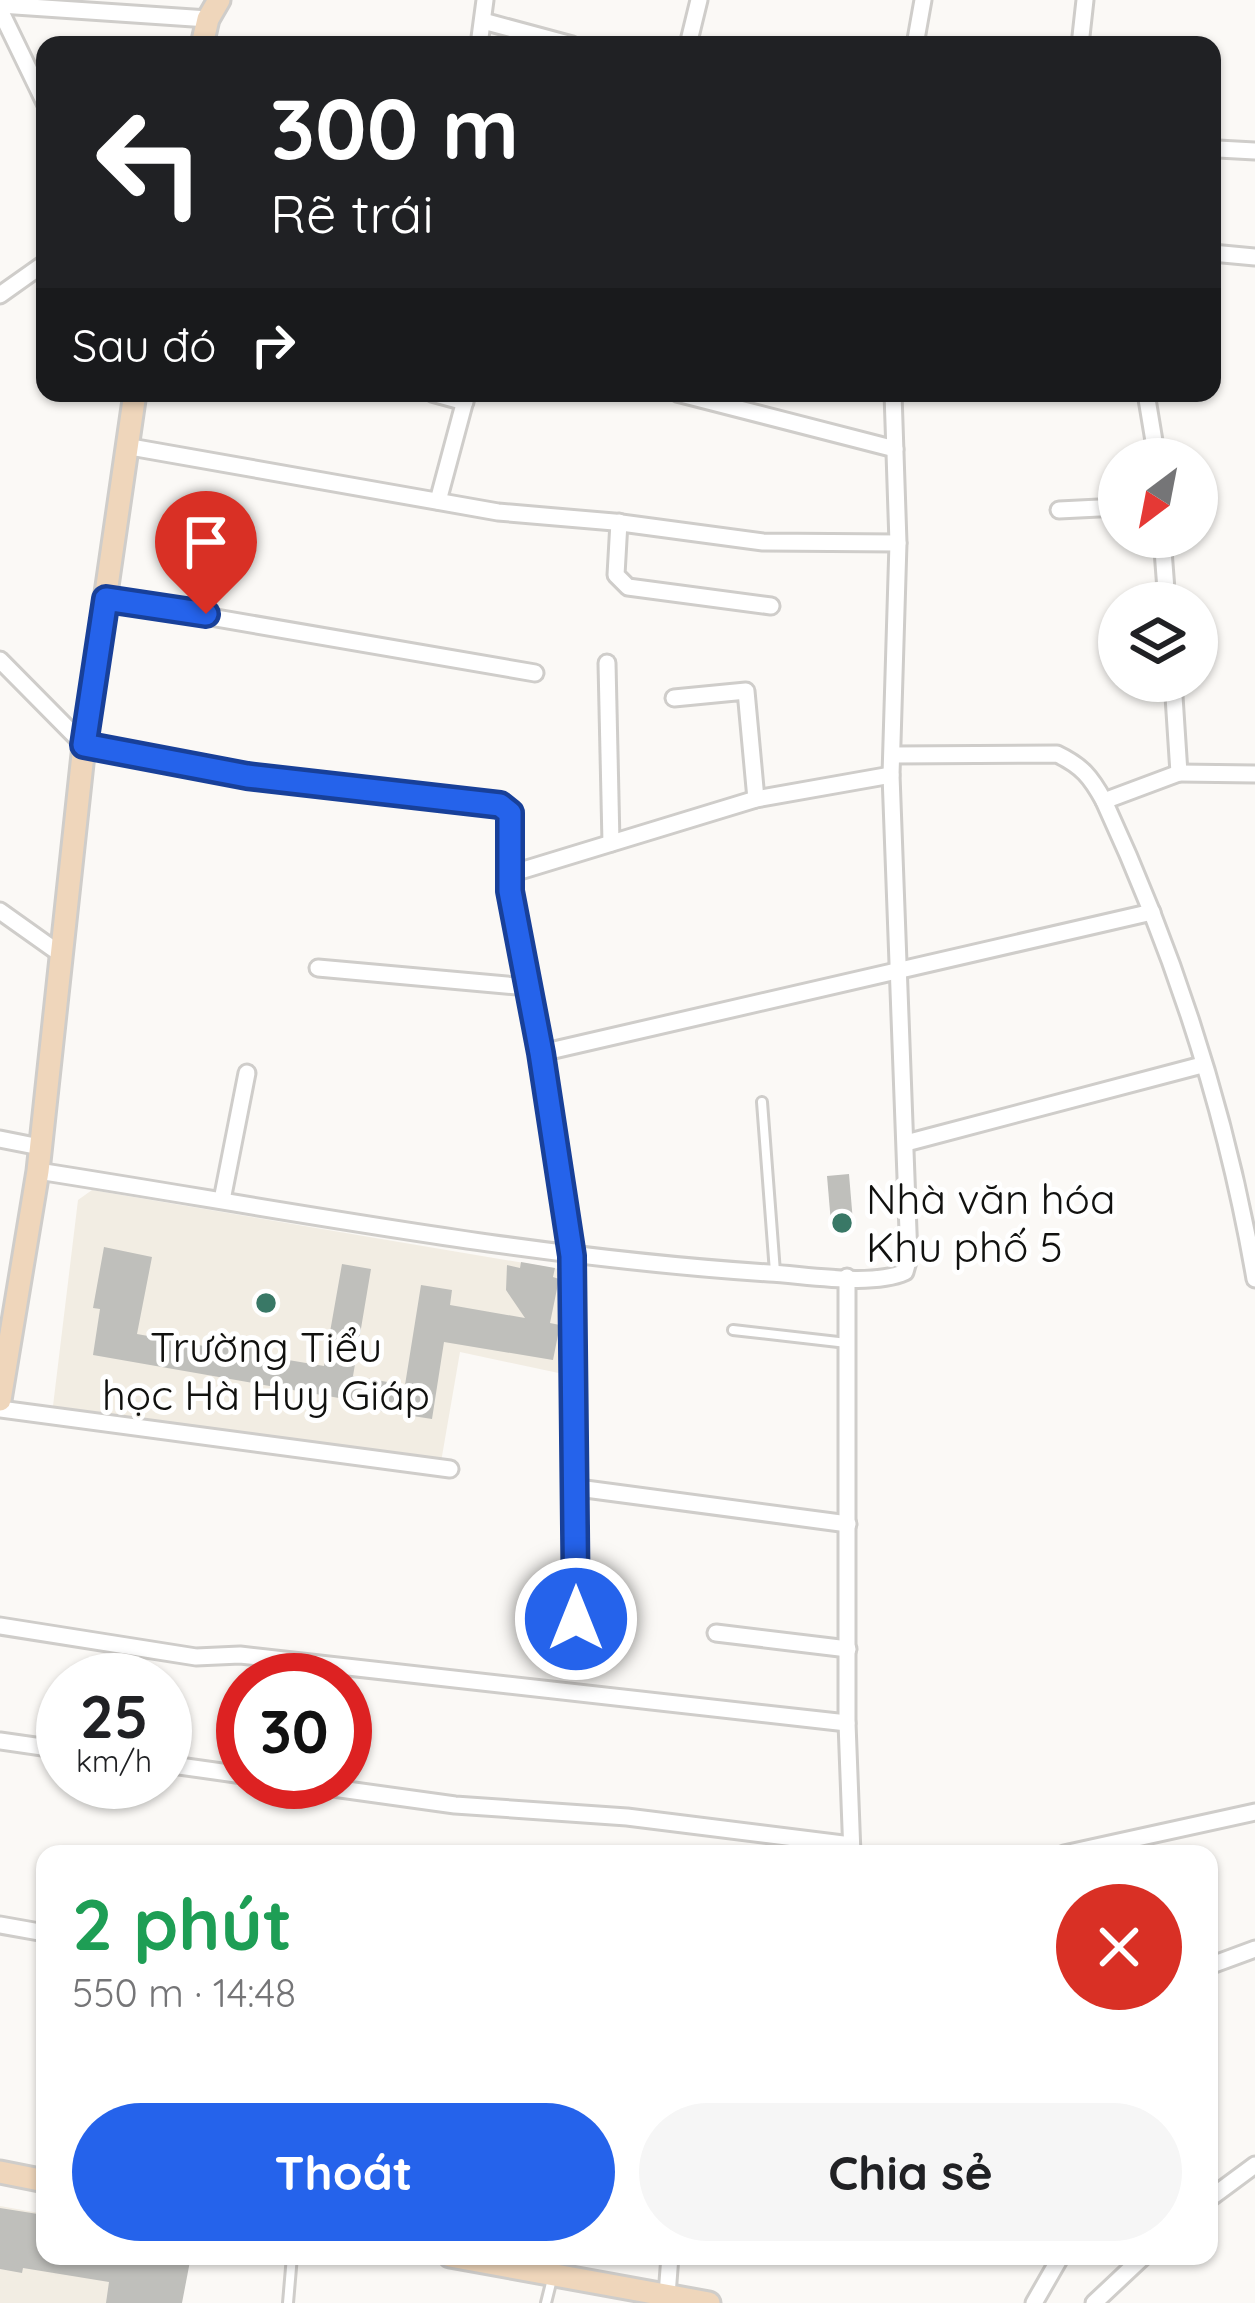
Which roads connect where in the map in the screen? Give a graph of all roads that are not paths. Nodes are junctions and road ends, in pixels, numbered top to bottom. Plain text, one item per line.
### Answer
1 (485, 0) edge
2 (698, 0) edge
3 (923, 0) edge
4 (1085, 0) edge
5 (0, 8) edge
6 (214, 9) edge
7 (483, 21) junction
8 (480, 36) edge
9 (539, 36) edge
10 (690, 36) edge
11 (917, 36) edge
12 (1081, 36) edge
13 (36, 84) edge
14 (1221, 149) edge
15 (1255, 151) edge
16 (1221, 254) edge
17 (1255, 257) edge
18 (36, 270) edge
19 (0, 296) edge
20 (133, 402) edge
21 (465, 402) edge
22 (711, 402) edge
23 (893, 402) edge
24 (1147, 402) edge
25 (1153, 438) edge
26 (125, 446) junction
27 (895, 449) junction
28 (438, 502) junction
29 (1098, 508) edge
30 (1060, 510) dead end
31 (620, 523) junction
32 (898, 543) junction
33 (106, 599) junction
34 (771, 606) dead end
35 (0, 660) edge
36 (607, 663) dead end
37 (535, 674) dead end
38 (674, 698) dead end
39 (1174, 702) edge
40 (84, 745) junction
41 (893, 754) junction
42 (1179, 773) junction
43 (1255, 774) edge
44 (891, 776) junction
45 (756, 799) junction
46 (1104, 801) junction
47 (611, 843) junction
48 (510, 874) junction
49 (0, 911) edge
50 (1152, 912) junction
51 (59, 953) junction
52 (318, 968) dead end
53 (901, 972) junction
54 (528, 987) junction
55 (541, 1053) junction
56 (1202, 1065) junction
57 (247, 1073) dead end
58 (762, 1102) dead end
59 (0, 1138) edge
60 (906, 1143) junction
61 (40, 1147) junction
62 (38, 1171) junction
63 (222, 1200) junction
64 (572, 1256) junction
65 (776, 1273) junction
66 (847, 1277) junction
67 (1255, 1279) edge
68 (9, 1291) edge
69 (733, 1330) dead end
70 (848, 1344) junction
71 (0, 1404) edge
72 (450, 1469) dead end
73 (578, 1488) junction
74 (848, 1524) junction
75 (576, 1619) dead end
76 (0, 1626) edge
77 (716, 1634) dead end
78 (848, 1649) junction
79 (848, 1723) junction
80 (0, 1741) edge
81 (36, 1746) edge
82 (372, 1794) edge
83 (1255, 1812) edge
84 (824, 1845) edge
85 (852, 1845) edge
86 (1105, 1845) edge
87 (0, 1925) edge
88 (36, 1932) edge
89 (1255, 1949) edge
90 (1218, 1963) edge
91 (1255, 2165) edge
92 (0, 2172) edge
93 (36, 2179) edge
94 (1218, 2192) edge
95 (291, 2265) edge
96 (499, 2265) edge
97 (671, 2265) edge
98 (1056, 2265) edge
99 (1134, 2265) edge
100 (553, 2275) junction
101 (674, 2299) edge
102 (288, 2303) edge
103 (546, 2303) edge
104 (709, 2303) edge
105 (1034, 2303) edge
106 (1094, 2303) edge

1 - 7 street
2 - 10 street
3 - 11 street
4 - 12 street
5 - 6 street
5 - 13 street
7 - 8 street
7 - 9 street
14 - 15 street
16 - 17 street
18 - 19 street
20 - 26 street
21 - 28 street
22 - 27 street
23 - 27 street
24 - 25 street
26 - 28 street
26 - 33 street
27 - 32 street
28 - 31 street
29 - 30 street
31 - 32 street
31 - 34 street
32 - 41 street
33 - 37 street
33 - 40 street
35 - 40 street
36 - 47 street
38 - 45 street
39 - 42 street
40 - 48 street
40 - 51 street
41 - 44 street
41 - 46 street
42 - 43 street
42 - 46 street
44 - 45 street
44 - 53 street
45 - 47 street
46 - 50 street
47 - 48 street
48 - 54 street
49 - 51 street
50 - 53 street
50 - 56 street
51 - 61 street
52 - 54 street
53 - 55 street
53 - 60 street
54 - 55 street
55 - 64 street
56 - 60 street
56 - 67 street
57 - 63 street
58 - 65 lane
59 - 61 street
60 - 66 street
61 - 62 street
62 - 63 street
62 - 68 street
63 - 64 street
64 - 65 street
64 - 73 street
65 - 66 street
66 - 70 street
68 - 71 street
69 - 70 lane
70 - 74 street
71 - 72 street
73 - 74 street
73 - 75 street
74 - 78 street
76 - 79 street
77 - 78 street
78 - 79 street
79 - 85 street
80 - 81 street
82 - 84 street
83 - 86 street
87 - 88 street
89 - 90 street
91 - 94 street
92 - 93 street
95 - 102 lane
96 - 100 street
97 - 101 street
98 - 105 street
99 - 106 street
100 - 101 street
100 - 103 lane
101 - 104 street

